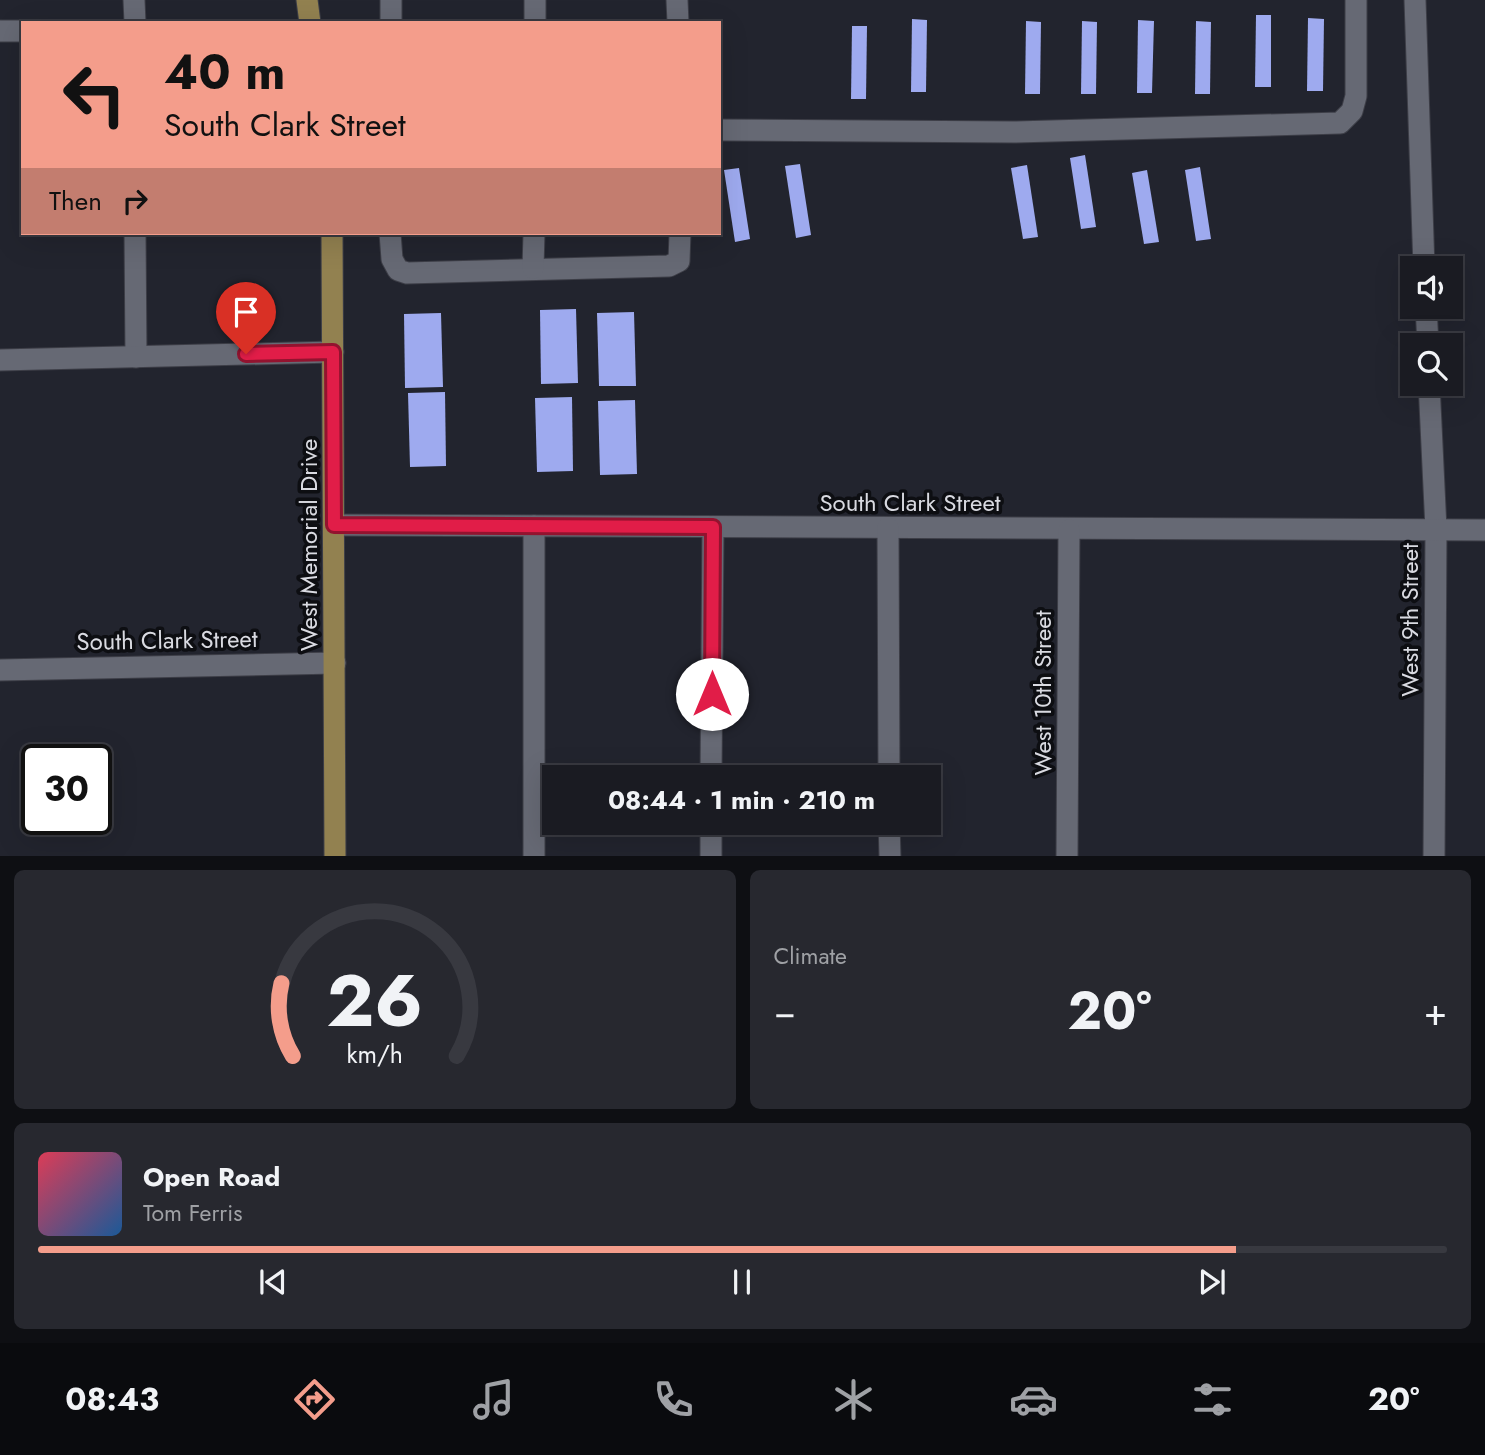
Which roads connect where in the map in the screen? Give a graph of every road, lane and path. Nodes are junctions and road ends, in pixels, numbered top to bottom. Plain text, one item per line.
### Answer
1 (134, 0) edge
2 (307, 0) edge
3 (391, 0) edge
4 (535, 0) edge
5 (677, 0) edge
6 (1356, 0) edge
7 (1415, 0) edge
8 (135, 21) edge
9 (310, 21) edge
10 (391, 21) edge
11 (535, 21) edge
12 (677, 21) edge
13 (0, 31) edge
14 (21, 31) edge
15 (721, 130) edge
16 (135, 235) edge
17 (332, 235) edge
18 (390, 235) edge
19 (534, 235) edge
20 (680, 235) edge
21 (1424, 256) edge
22 (533, 268) junction
23 (333, 352) junction
24 (136, 357) junction
25 (0, 360) edge
26 (1430, 396) edge
27 (334, 525) junction
28 (534, 526) junction
29 (713, 527) junction
30 (888, 528) junction
31 (1436, 529) junction
32 (1069, 530) junction
33 (1485, 530) edge
34 (335, 663) junction
35 (0, 670) edge
36 (711, 765) edge
37 (889, 765) edge
38 (711, 835) edge
39 (889, 835) edge
40 (335, 856) edge
41 (534, 856) edge
42 (711, 856) edge
43 (890, 856) edge
44 (1067, 856) edge
45 (1434, 856) edge

1 - 8 street
2 - 9 main road
3 - 10 street
4 - 11 street
5 - 12 street
6 - 15 street
7 - 21 street
13 - 14 street
16 - 24 street
17 - 23 main road, West Memorial Drive
18 - 22 street
19 - 22 street
20 - 22 street
23 - 24 street
23 - 27 main road, West Memorial Drive
24 - 25 street
26 - 31 street, West 9th Street
27 - 28 street, South Clark Street
27 - 34 main road, West Memorial Drive
28 - 29 street, South Clark Street
28 - 41 street
29 - 30 street, South Clark Street
29 - 36 street
30 - 32 street, South Clark Street
30 - 37 street
31 - 32 street, South Clark Street
31 - 33 street, South Clark Street
31 - 45 street, West 9th Street
32 - 44 street, West 10th Street
34 - 35 street, South Clark Street
34 - 40 main road, West Memorial Drive
38 - 42 street
39 - 43 street

